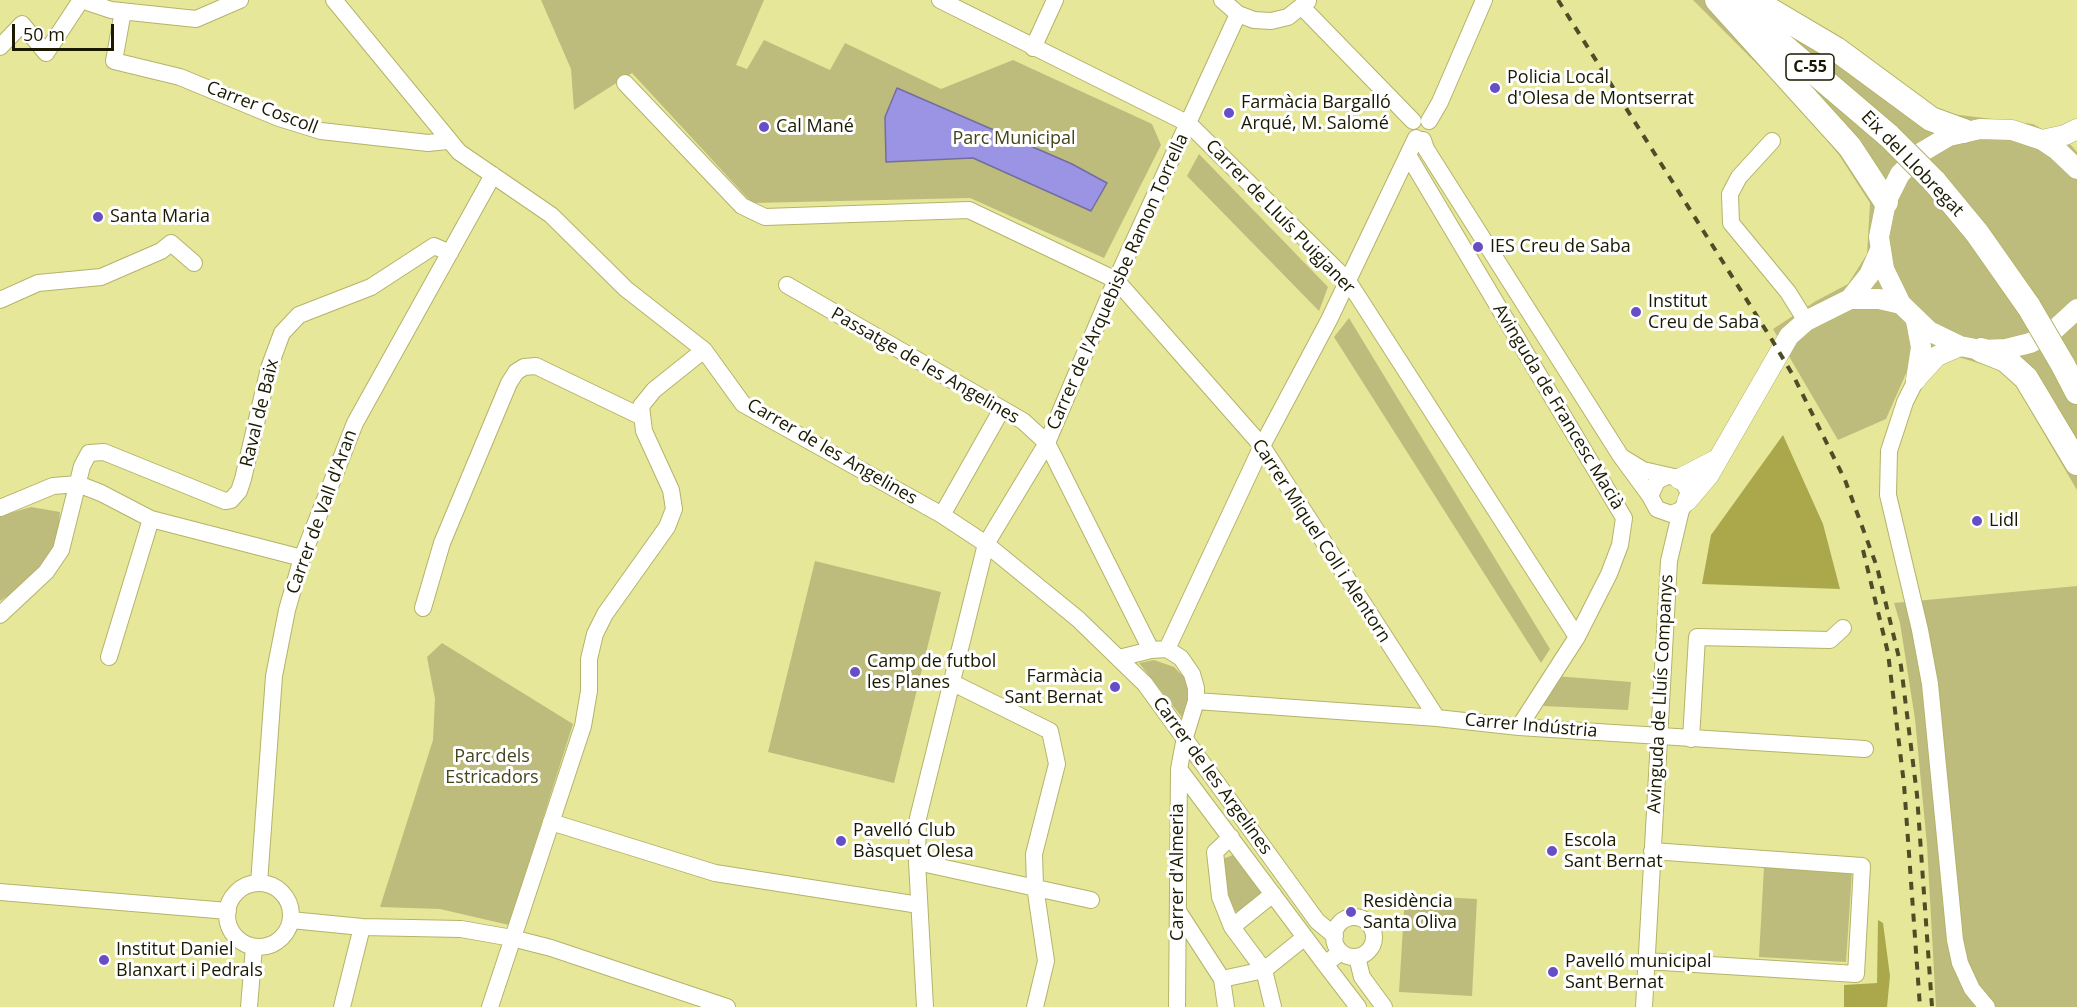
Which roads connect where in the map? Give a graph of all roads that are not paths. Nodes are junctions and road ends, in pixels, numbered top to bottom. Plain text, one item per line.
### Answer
1 (240, 0) edge
2 (334, 0) edge
3 (940, 0) edge
4 (1055, 0) edge
5 (1222, 0) edge
6 (1484, 0) edge
7 (1716, 0) edge
8 (1729, 0) edge
9 (1753, 0) edge
10 (1305, 4) edge
11 (117, 7) edge
12 (1238, 14) junction
13 (0, 47) edge
14 (1033, 48) junction
15 (625, 83) dead end
16 (1421, 121) junction
17 (1188, 124) junction
18 (2077, 129) edge
19 (1964, 131) junction
20 (1420, 139) junction
21 (2042, 140) junction
22 (447, 141) junction
23 (1772, 141) dead end
24 (1408, 156) junction
25 (2077, 169) edge
26 (493, 175) junction
27 (1886, 202) junction
28 (1880, 250) junction
29 (450, 253) junction
30 (194, 262) dead end
31 (1116, 280) junction
32 (1348, 281) junction
33 (787, 285) dead end
34 (1850, 299) junction
35 (0, 300) edge
36 (1901, 304) junction
37 (2077, 309) edge
38 (1806, 321) junction
39 (1916, 321) junction
40 (1971, 348) junction
41 (704, 350) junction
42 (1916, 380) junction
43 (2077, 392) edge
44 (1002, 409) junction
45 (640, 416) junction
46 (1047, 443) junction
47 (1262, 446) junction
48 (1620, 455) junction
49 (1719, 458) junction
50 (2077, 463) edge
51 (1673, 478) junction
52 (78, 484) junction
53 (1650, 496) junction
54 (1684, 506) junction
55 (0, 508) edge
56 (1661, 512) junction
57 (942, 515) junction
58 (150, 519) junction
59 (986, 544) junction
60 (302, 558) junction
61 (1669, 561) junction
62 (423, 608) dead end
63 (0, 615) edge
64 (1843, 628) dead end
65 (1577, 637) junction
66 (1159, 649) junction
67 (109, 657) dead end
68 (1119, 658) junction
69 (953, 683) junction
70 (1196, 701) junction
71 (1437, 718) junction
72 (1519, 727) junction
73 (1185, 737) junction
74 (1658, 737) junction
75 (1691, 739) junction
76 (1865, 749) dead end
77 (1179, 769) junction
78 (551, 822) junction
79 (1231, 837) junction
80 (1652, 851) junction
81 (917, 861) junction
82 (259, 883) junction
83 (1035, 886) junction
84 (0, 892) edge
85 (1273, 894) junction
86 (1301, 898) junction
87 (1091, 900) dead end
88 (919, 905) junction
89 (1178, 910) junction
90 (228, 911) junction
91 (291, 920) junction
92 (1343, 921) junction
93 (362, 927) junction
94 (1232, 927) junction
95 (1305, 937) junction
96 (512, 938) junction
97 (254, 947) junction
98 (1344, 948) junction
99 (1646, 961) junction
100 (1325, 964) junction
101 (1264, 970) junction
102 (1222, 979) junction
103 (249, 1007) edge
104 (342, 1007) edge
105 (490, 1007) edge
106 (726, 1007) edge
107 (925, 1007) edge
108 (1035, 1007) edge
109 (1177, 1007) edge
110 (1226, 1007) edge
111 (1273, 1007) edge
112 (1358, 1007) edge
113 (1384, 1007) edge
114 (1644, 1007) edge
115 (1987, 1007) edge

1 - 11 street
2 - 22 street, Carrer de les Angelines
3 - 14 street, Carrer de Lluís Puigjaner
4 - 14 street
5 - 12 street
6 - 16 street
7 - 27 highway
8 - 43 highway, Eix del Llobregat / C-55, bridge
9 - 19 highway
10 - 12 street
10 - 16 street
11 - 13 street
11 - 22 street, Carrer Coscoll
12 - 17 street, Carrer de l'Arquebisbe Ramon Torrella
14 - 17 street, Carrer de Lluís Puigjaner
15 - 31 street, Carrer Miquel Coll i Alentorn
16 - 20 street
17 - 31 street, Carrer de l'Arquebisbe Ramon Torrella
17 - 32 street, Carrer de Lluís Puigjaner
18 - 21 main road
19 - 21 main road
19 - 27 main road
20 - 24 street
20 - 48 street, Avinguda de Francesc Macià
21 - 25 main road
22 - 26 street, Carrer de les Angelines
23 - 38 street
24 - 32 street
24 - 65 street, Avinguda de Francesc Macià
26 - 29 street, Carrer de Vall d'Aran
26 - 41 street, Carrer de les Angelines
27 - 28 main road
28 - 34 main road
28 - 36 main road
29 - 52 street, Raval de Baix
29 - 60 street, Carrer de Vall d'Aran
30 - 35 street
31 - 46 street, Carrer de l'Arquebisbe Ramon Torrella
31 - 47 street, Carrer Miquel Coll i Alentorn
32 - 47 street
32 - 65 street, Carrer de Lluís Puigjaner
33 - 44 street, Passatge de les Angelines
34 - 36 main road
34 - 38 main road
36 - 39 main road
37 - 40 main road
38 - 49 main road
39 - 40 main road
39 - 42 main road
40 - 42 main road
40 - 50 highway
41 - 45 street
41 - 57 street, Carrer de les Angelines
42 - 115 street
44 - 46 street, Passatge de les Angelines
44 - 57 street
45 - 62 street
45 - 78 street
46 - 59 street, Carrer de l'Arquebisbe Ramon Torrella
46 - 66 street, Passatge de les Angelines
47 - 66 street
47 - 71 street, Carrer Miquel Coll i Alentorn
48 - 51 street, Avinguda de Francesc Macià
48 - 53 street, Avinguda de Francesc Macià
49 - 51 main road
49 - 54 main road
51 - 53 street
51 - 54 street
52 - 55 street
52 - 58 street
52 - 63 street
53 - 56 street
54 - 56 street
54 - 61 street
56 - 61 street
57 - 59 street, Carrer de les Angelines
58 - 60 street
58 - 67 street
59 - 68 street, Carrer de les Angelines
59 - 69 street, Carrer de l'Arquebisbe Ramon Torrella
60 - 82 street, Carrer de Vall d'Aran
61 - 74 street, Avinguda de Lluís Companys
64 - 75 street
65 - 72 street, Avinguda de Francesc Macià
66 - 68 street
66 - 70 street, Passatge de les Angelines
68 - 73 street, Carrer de les Argelines
69 - 81 street, Carrer de l'Arquebisbe Ramon Torrella
69 - 83 street
70 - 71 street, Carrer Indústria
70 - 73 street, Carrer d'Almeria
71 - 72 street, Carrer Indústria
72 - 74 street, Carrer Indústria
73 - 77 street, Carrer d'Almeria
73 - 86 street, Carrer de les Argelines
74 - 75 street, Carrer Indústria
74 - 80 street, Avinguda de Lluís Companys
75 - 76 street, Carrer Indústria
77 - 79 street
77 - 89 street, Carrer d'Almeria
78 - 88 street
78 - 96 street
79 - 85 street
79 - 94 street
80 - 99 street, Avinguda de Lluís Companys
80 - 99 street
81 - 83 street
81 - 88 street, Carrer de l'Arquebisbe Ramon Torrella
82 - 90 street
82 - 91 street
83 - 87 street
83 - 108 street
84 - 90 street
85 - 94 street
85 - 95 street
86 - 92 street, Carrer de les Argelines
86 - 98 street, Carrer de les Argelines
88 - 107 street, Carrer de l'Arquebisbe Ramon Torrella
89 - 102 street
89 - 109 street, Carrer d'Almeria
90 - 97 street
91 - 93 street
91 - 97 street
92 - 98 street
92 - 98 street, Carrer de les Argelines
93 - 96 street
93 - 104 street
94 - 101 street
95 - 100 street
95 - 101 street
96 - 105 street
96 - 106 street
97 - 103 street
98 - 100 street
98 - 113 street
99 - 114 street, Avinguda de Lluís Companys
100 - 112 street
101 - 102 street
101 - 111 street
102 - 110 street

